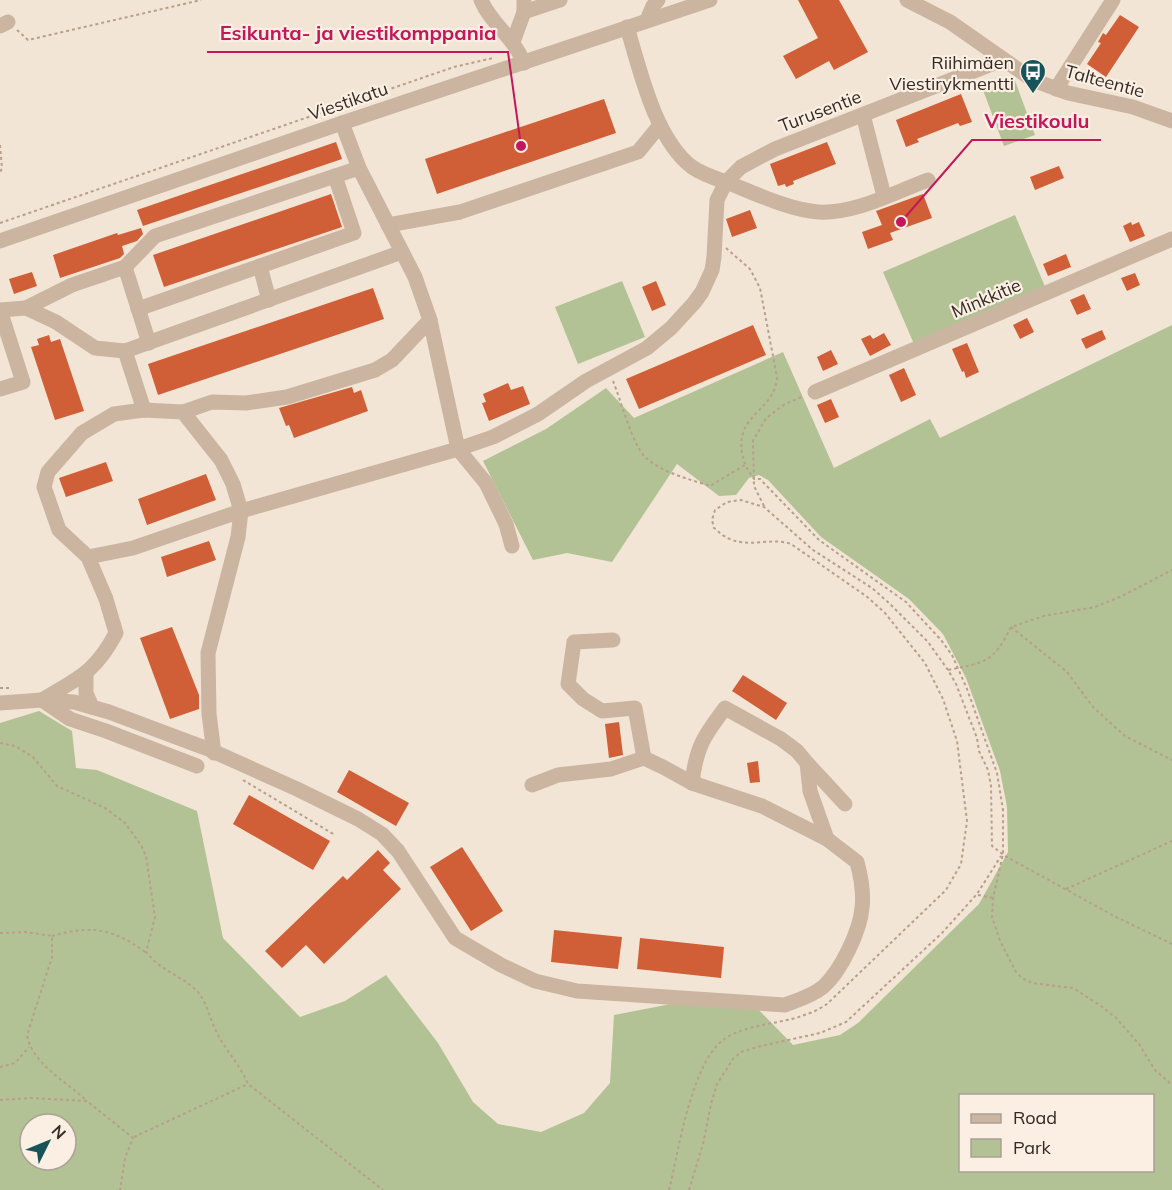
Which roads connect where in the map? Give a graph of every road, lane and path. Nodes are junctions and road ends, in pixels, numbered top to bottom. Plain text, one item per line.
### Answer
1 (201, 0) edge
2 (481, 0) edge
3 (560, 0) edge
4 (658, 0) edge
5 (710, 0) edge
6 (907, 0) edge
7 (1113, 0) edge
8 (524, 6) edge
9 (647, 20) junction
10 (4, 24) edge
11 (627, 27) junction
12 (513, 42) junction
13 (498, 57) dead end
14 (1002, 60) junction
15 (524, 63) junction
16 (1056, 89) junction
17 (863, 115) junction
18 (1172, 121) edge
19 (342, 123) junction
20 (660, 125) junction
21 (0, 145) edge
22 (359, 168) junction
23 (0, 173) edge
24 (335, 176) junction
25 (928, 180) dead end
26 (726, 182) junction
27 (884, 196) junction
28 (0, 223) edge
29 (388, 225) junction
30 (1172, 239) edge
31 (0, 242) edge
32 (715, 244) junction
33 (402, 252) junction
34 (260, 266) junction
35 (126, 267) junction
36 (269, 300) junction
37 (26, 308) junction
38 (138, 309) junction
39 (0, 310) edge
40 (430, 320) junction
41 (149, 343) junction
42 (125, 351) junction
43 (609, 370) junction
44 (0, 389) edge
45 (815, 392) joint
46 (144, 410) junction
47 (183, 412) junction
48 (458, 449) junction
49 (746, 465) junction
50 (754, 479) junction
51 (765, 507) junction
52 (241, 511) junction
53 (512, 546) dead end
54 (88, 557) junction
55 (1172, 570) edge
56 (1011, 627) junction
57 (613, 640) dead end
58 (958, 668) junction
59 (948, 670) junction
60 (86, 674) junction
61 (42, 700) junction
62 (0, 703) edge
63 (92, 707) junction
64 (0, 743) edge
65 (219, 755) junction
66 (644, 758) junction
67 (1172, 760) edge
68 (807, 763) junction
69 (197, 766) dead end
70 (692, 783) junction
71 (532, 785) dead end
72 (845, 804) dead end
73 (827, 839) junction
74 (1172, 841) edge
75 (1003, 854) junction
76 (1066, 889) junction
77 (977, 894) junction
78 (993, 898) junction
79 (0, 933) edge
80 (52, 936) junction
81 (1172, 944) edge
82 (146, 952) junction
83 (29, 1047) junction
84 (0, 1068) edge
85 (248, 1084) junction
86 (1172, 1085) edge
87 (0, 1100) edge
88 (87, 1101) junction
89 (132, 1138) junction
90 (120, 1190) edge
91 (383, 1190) edge
92 (669, 1190) edge
93 (689, 1190) edge

1 - 10 path
2 - 12 street
3 - 8 street
4 - 9 street
5 - 9 street, Viestikatu
6 - 14 street, Talteentie
7 - 16 street
8 - 12 street
9 - 11 street, Viestikatu
11 - 15 street, Viestikatu
11 - 20 street
12 - 15 street
13 - 28 path
14 - 16 street, Talteentie
14 - 17 street, Turusentie
15 - 19 street, Viestikatu
16 - 18 street, Talteentie
17 - 26 street, Turusentie
17 - 27 street
19 - 22 street
19 - 31 street, Viestikatu
20 - 26 street
20 - 29 street
21 - 23 path
22 - 24 street
22 - 29 street
24 - 34 street
24 - 35 street
25 - 27 street
26 - 27 street
26 - 32 street
29 - 33 street
30 - 45 street, Minkkitie
32 - 43 street
32 - 49 path
33 - 36 street
33 - 40 street
34 - 36 street
34 - 38 street
35 - 37 street
35 - 38 street
36 - 41 street
37 - 39 street
37 - 42 street
38 - 41 street
39 - 44 street
40 - 47 street
40 - 48 street
41 - 42 street
42 - 46 street
43 - 48 street
43 - 49 path
45 - 50 path
46 - 47 street
46 - 54 street
47 - 52 street
48 - 52 street
48 - 53 street
49 - 50 path
50 - 51 path
50 - 58 path
51 - 59 path
51 - 92 path
52 - 54 street
52 - 65 street
54 - 60 street
55 - 56 path
56 - 58 path
56 - 67 path
57 - 66 street
58 - 59 path
58 - 75 path
59 - 75 path
60 - 61 street
60 - 63 street
61 - 62 street
61 - 63 street
61 - 69 street
63 - 65 street
64 - 82 path
65 - 73 street
66 - 70 street
66 - 71 street
68 - 70 street
68 - 72 street
68 - 73 street
70 - 73 street
74 - 76 path
75 - 76 path
75 - 77 path
75 - 78 path
76 - 81 path
77 - 78 path
77 - 93 path
78 - 86 path
79 - 80 path
80 - 82 path
80 - 83 path
82 - 85 path
83 - 84 path
83 - 88 path
85 - 89 path
85 - 91 path
87 - 88 path
88 - 89 path
89 - 90 path

